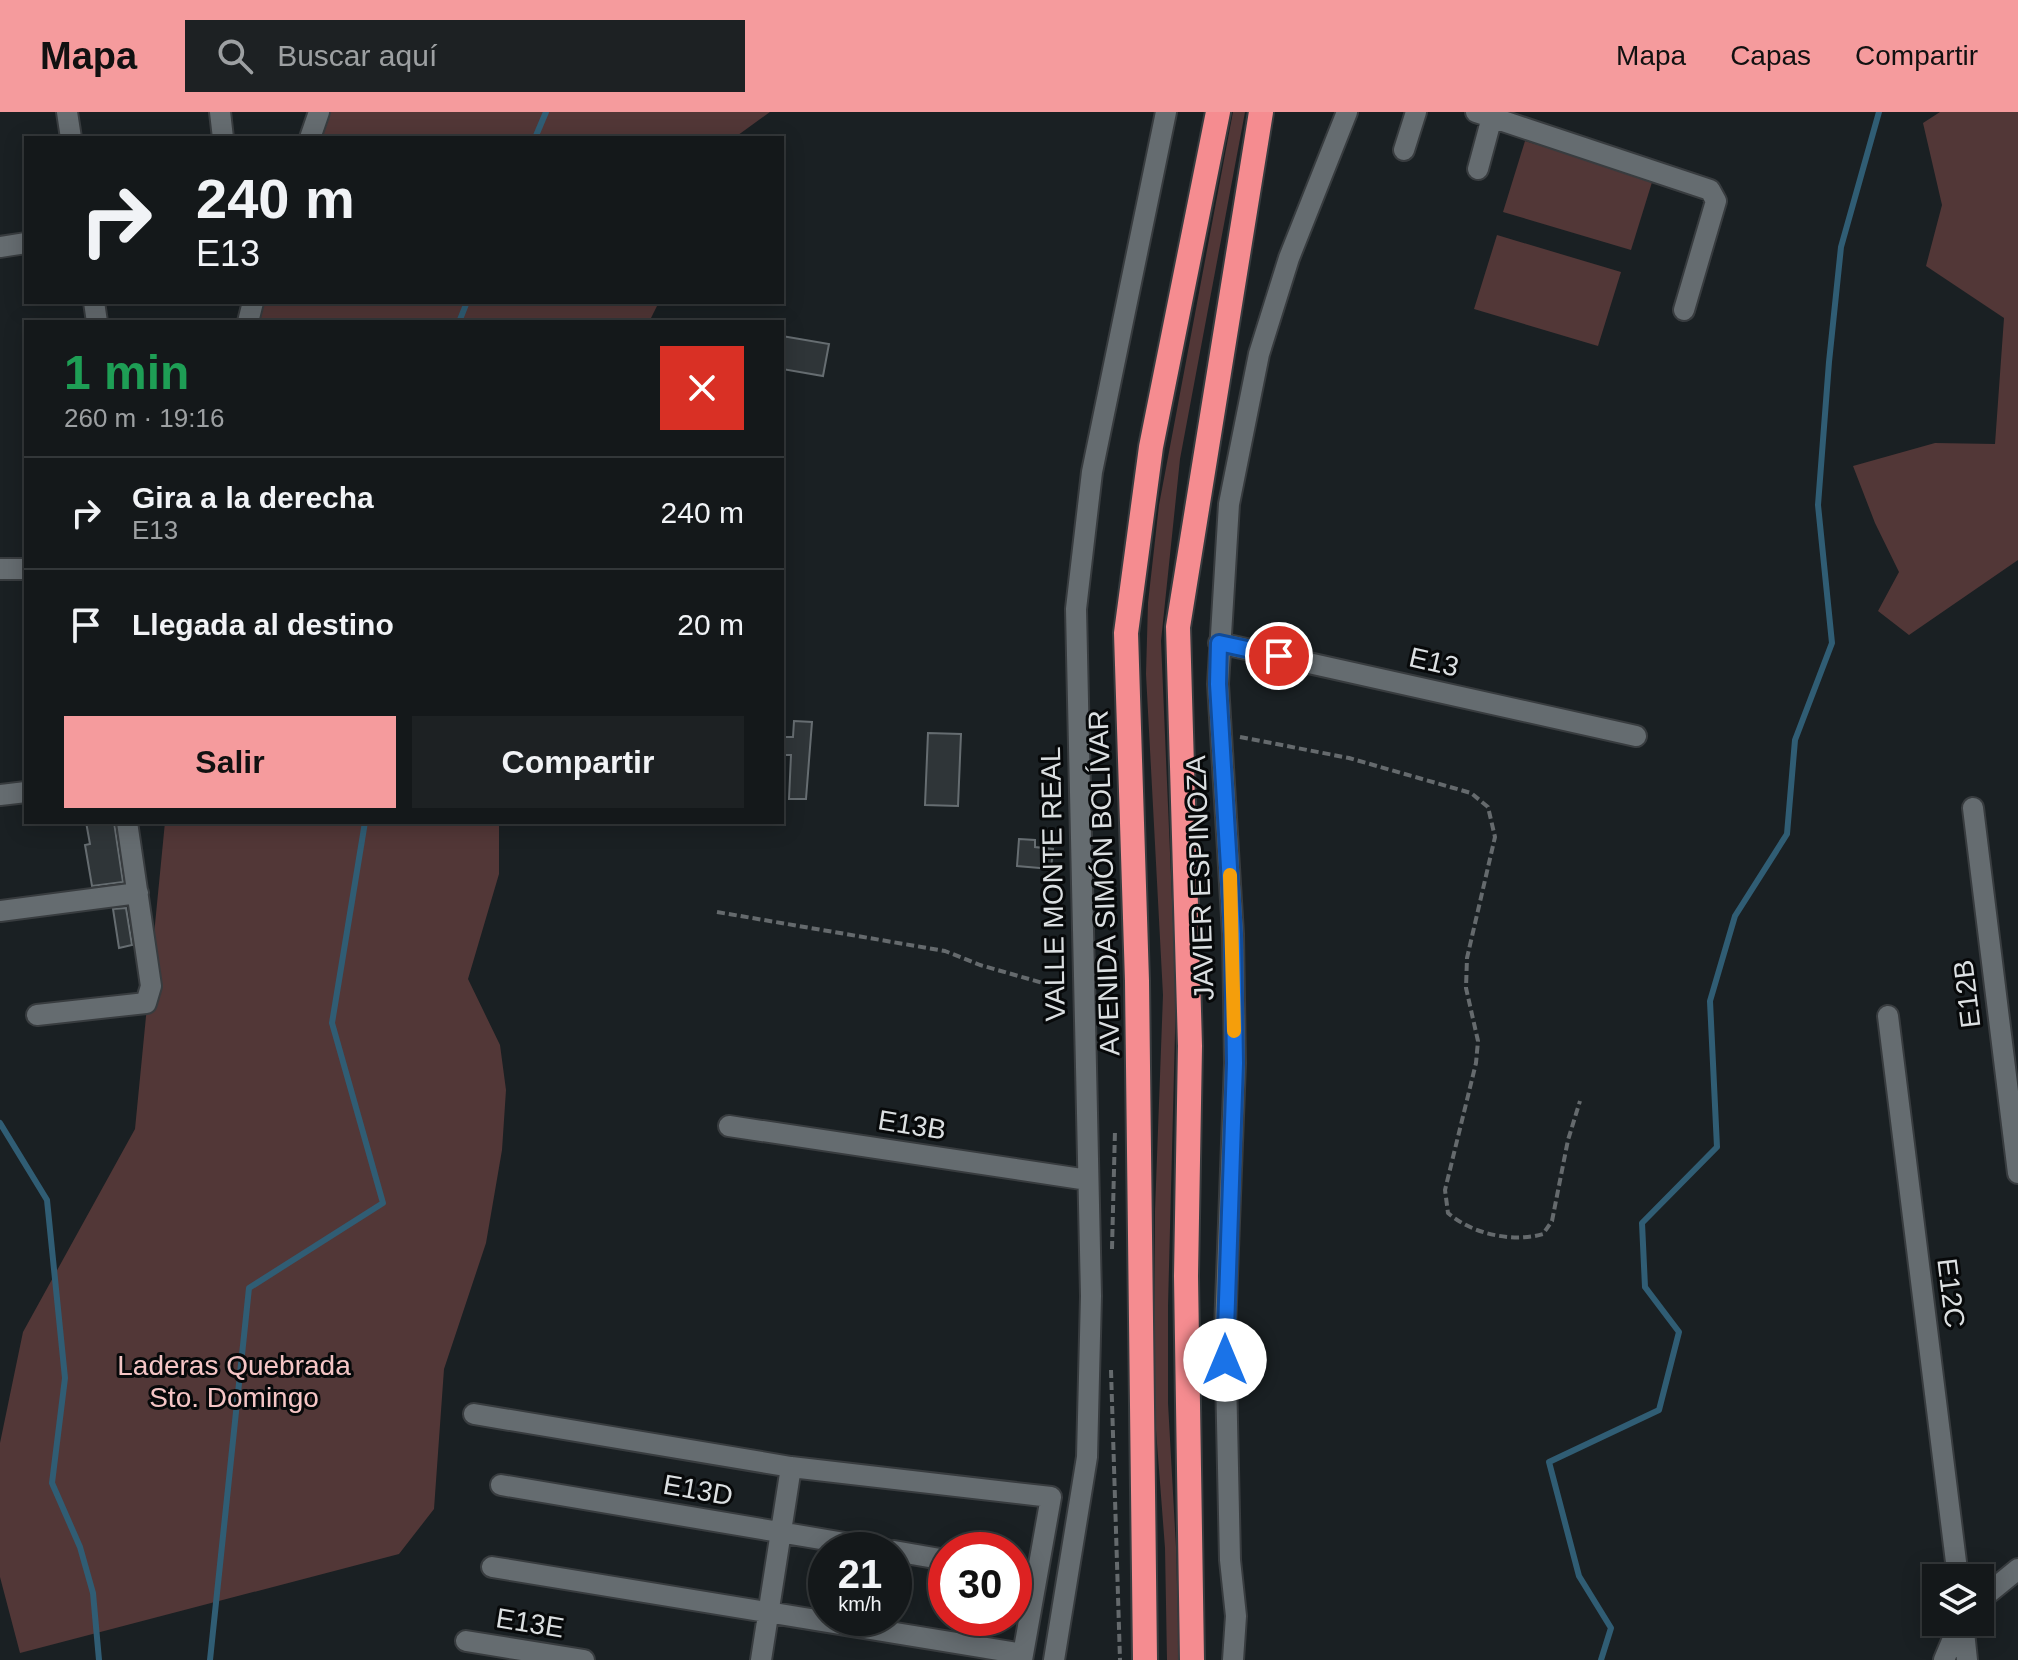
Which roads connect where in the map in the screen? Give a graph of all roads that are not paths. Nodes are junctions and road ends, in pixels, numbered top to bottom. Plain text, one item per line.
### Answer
1 (67, 112) edge
2 (220, 112) edge
3 (319, 112) edge
4 (1166, 112) edge
5 (1218, 112) edge
6 (1261, 112) edge
7 (1347, 112) edge
8 (1416, 112) edge
9 (1484, 115) edge
10 (71, 136) edge
11 (223, 136) edge
12 (311, 136) edge
13 (1404, 150) dead end
14 (1478, 169) dead end
15 (24, 243) edge
16 (0, 247) edge
17 (1684, 310) dead end
18 (0, 569) edge
19 (24, 569) edge
20 (1219, 643) junction
21 (1636, 736) dead end
22 (24, 792) edge
23 (0, 795) edge
24 (1973, 808) dead end
25 (127, 824) edge
26 (138, 893) junction
27 (0, 911) edge
28 (37, 1015) dead end
29 (1888, 1016) dead end
30 (2008, 1026) edge
31 (729, 1126) dead end
32 (2018, 1173) edge
33 (1088, 1180) junction
34 (474, 1414) dead end
35 (791, 1467) junction
36 (501, 1485) dead end
37 (781, 1532) junction
38 (808, 1537) edge
39 (1956, 1564) edge
40 (492, 1567) dead end
41 (2018, 1569) edge
42 (1032, 1574) edge
43 (1037, 1575) junction
44 (1994, 1589) edge
45 (769, 1612) junction
46 (1955, 1636) edge
47 (1964, 1636) edge
48 (466, 1641) dead end
49 (1024, 1651) edge
50 (1055, 1653) edge
51 (584, 1660) edge
52 (761, 1660) edge
53 (1145, 1660) edge
54 (1192, 1660) edge
55 (1233, 1660) edge
56 (1944, 1660) edge
57 (1967, 1660) edge

1 - 10 street
2 - 11 street
3 - 12 street
4 - 33 street, VALLE MONTE REAL
5 - 53 highway, AVENIDA SIMÓN BOLÍVAR
6 - 54 highway
7 - 20 street, JAVIER ESPINOZA
8 - 13 street
9 - 14 street
9 - 17 street
15 - 16 street
18 - 19 street
20 - 21 street, E13
20 - 55 street, JAVIER ESPINOZA
22 - 23 street
24 - 30 street, E12B
25 - 26 street
26 - 27 street
26 - 28 street
29 - 39 street, E12C
30 - 32 street, E12B
31 - 33 street, E13B
33 - 50 street, VALLE MONTE REAL
34 - 35 street
35 - 37 street
35 - 43 street
36 - 37 street, E13D
37 - 38 street, E13D
37 - 45 street
40 - 45 street
41 - 44 street
42 - 43 street
43 - 49 street
45 - 49 street
45 - 52 street
46 - 56 street
47 - 57 street
48 - 51 street, E13E
49 - 50 street

